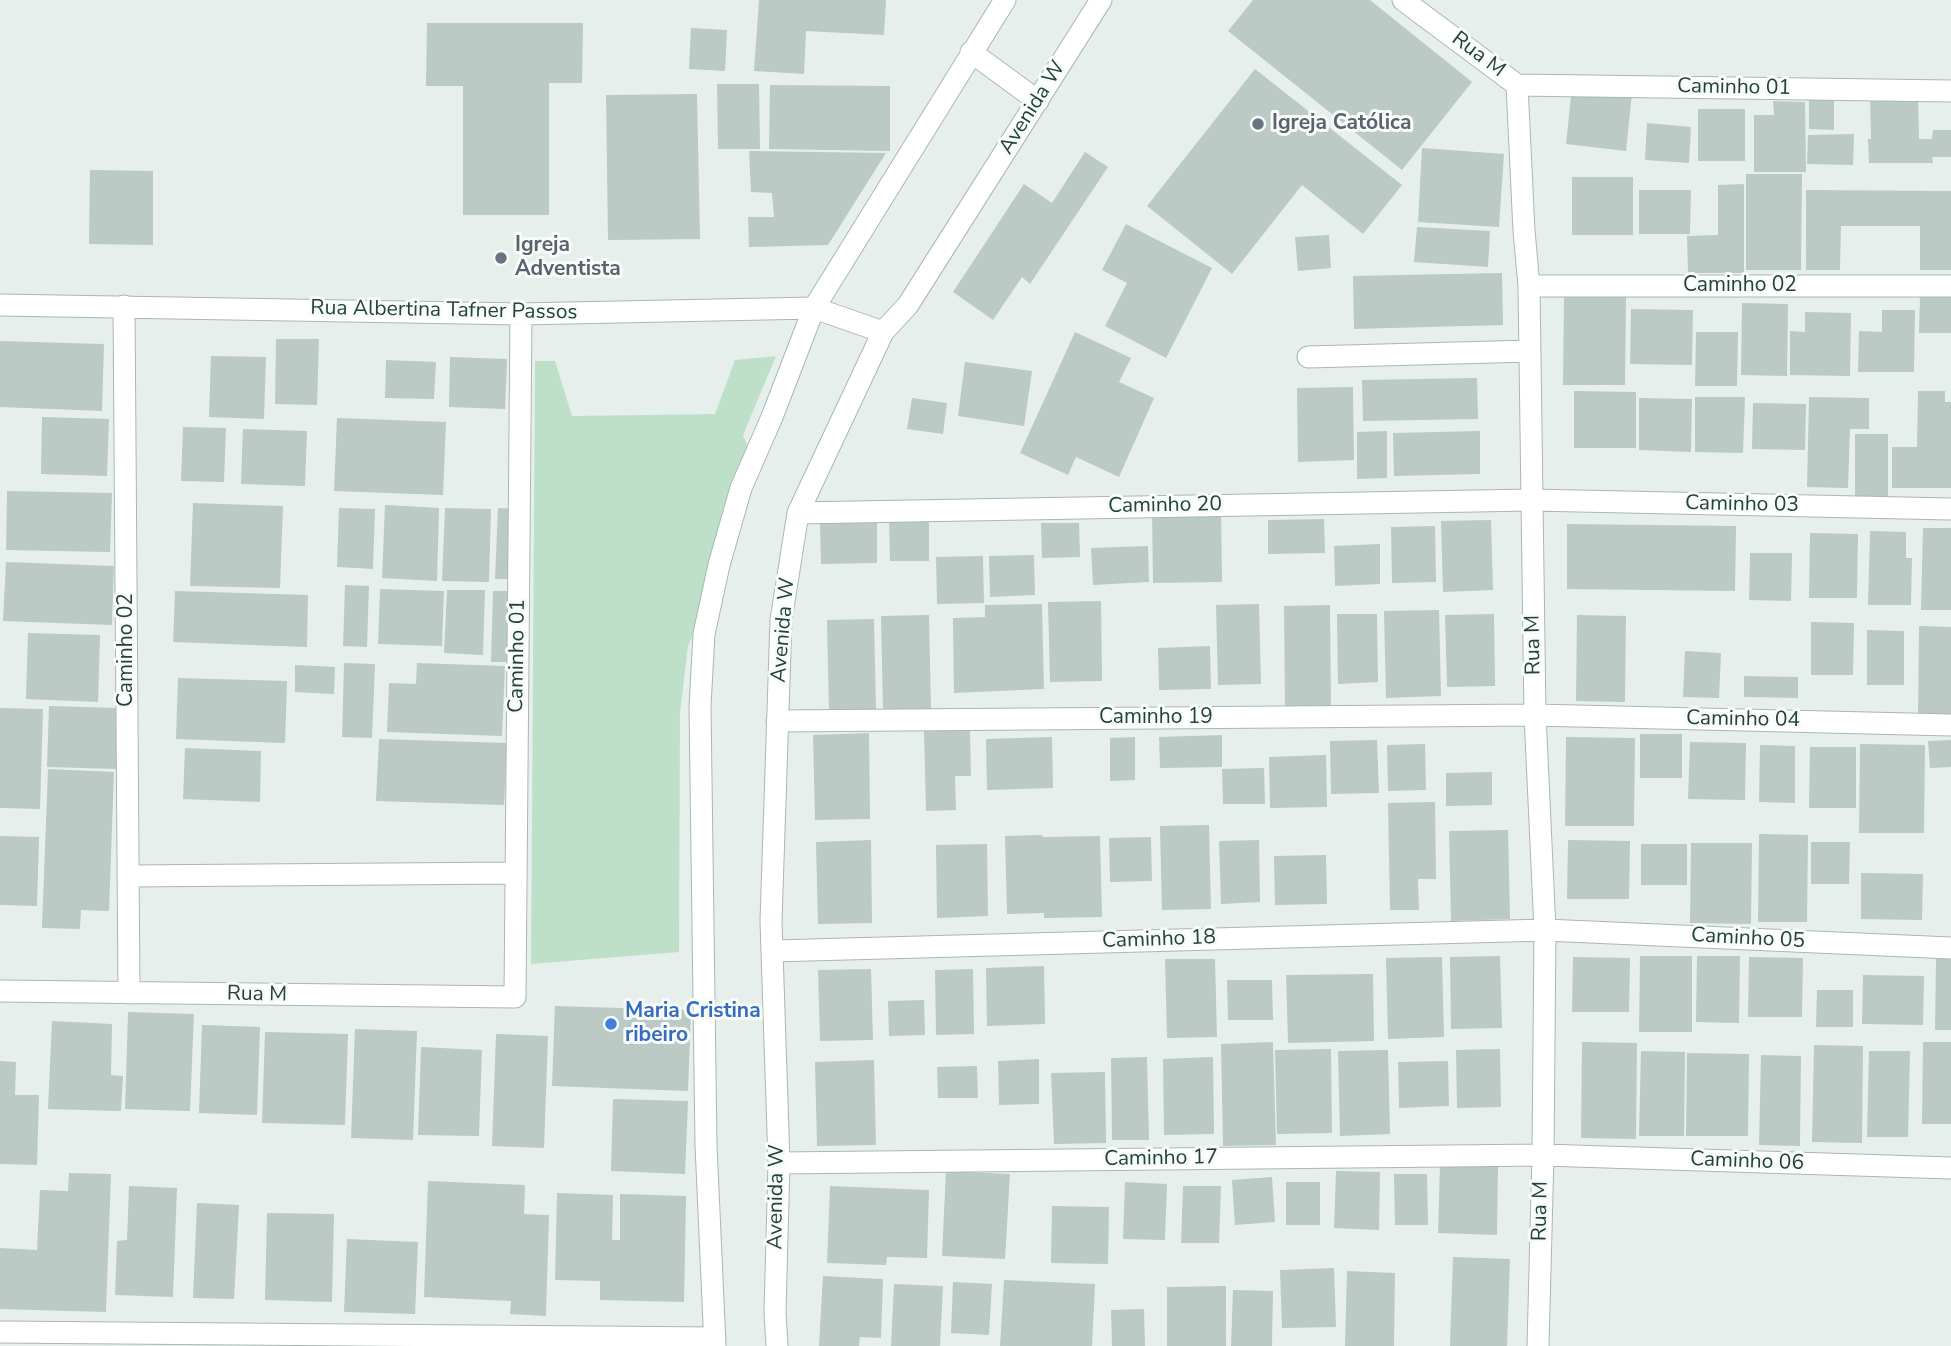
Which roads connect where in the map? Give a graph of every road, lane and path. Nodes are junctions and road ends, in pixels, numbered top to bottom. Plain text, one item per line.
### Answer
1 (1004, 0) edge
2 (1101, 0) edge
3 (1403, 0) edge
4 (971, 52) junction
5 (1517, 85) junction
6 (1951, 91) edge
7 (1038, 101) junction
8 (1529, 286) junction
9 (1951, 286) edge
10 (0, 304) edge
11 (124, 306) junction
12 (814, 308) junction
13 (521, 314) junction
14 (883, 332) junction
15 (1530, 351) junction
16 (1308, 357) dead end
17 (1532, 500) junction
18 (1951, 509) edge
19 (798, 513) junction
20 (1535, 715) junction
21 (777, 721) junction
22 (1951, 724) edge
23 (516, 873) junction
24 (128, 876) junction
25 (1545, 930) junction
26 (1951, 948) edge
27 (773, 951) junction
28 (0, 991) edge
29 (130, 993) junction
30 (514, 997) joint
31 (1543, 1155) junction
32 (779, 1163) junction
33 (1951, 1168) edge
34 (0, 1332) edge
35 (715, 1342) edge
36 (777, 1346) edge
37 (1538, 1346) edge

1 - 4 street
2 - 7 street, Avenida W
3 - 5 street, Rua M
4 - 7 street
4 - 12 street
5 - 6 street, Caminho 01
5 - 8 street, Rua M
7 - 14 street, Avenida W
8 - 9 street, Caminho 02
8 - 15 street, Rua M
10 - 11 street, Rua Albertina Tafner Passos
11 - 13 street, Rua Albertina Tafner Passos
11 - 24 street, Caminho 02
12 - 13 street, Rua Albertina Tafner Passos
12 - 14 street, Rua Albertina Tafner Passos
12 - 35 street
13 - 23 street, Caminho 01
14 - 19 street, Avenida W
15 - 16 street
15 - 17 street, Rua M
17 - 18 street, Caminho 03
17 - 19 street, Caminho 20
17 - 20 street, Rua M
19 - 21 street, Avenida W
20 - 21 street, Caminho 19
20 - 22 street, Caminho 04
20 - 25 street, Rua M
21 - 27 street, Avenida W
23 - 24 street
23 - 30 street, Caminho 01
24 - 29 street, Caminho 02
25 - 26 street, Caminho 05
25 - 27 street, Caminho 18
25 - 31 street, Rua M
27 - 32 street, Avenida W
28 - 29 street, Rua M
29 - 30 street, Rua M
31 - 32 street, Caminho 17
31 - 33 street, Caminho 06
31 - 37 street, Rua M
32 - 36 street, Avenida W
34 - 35 street

